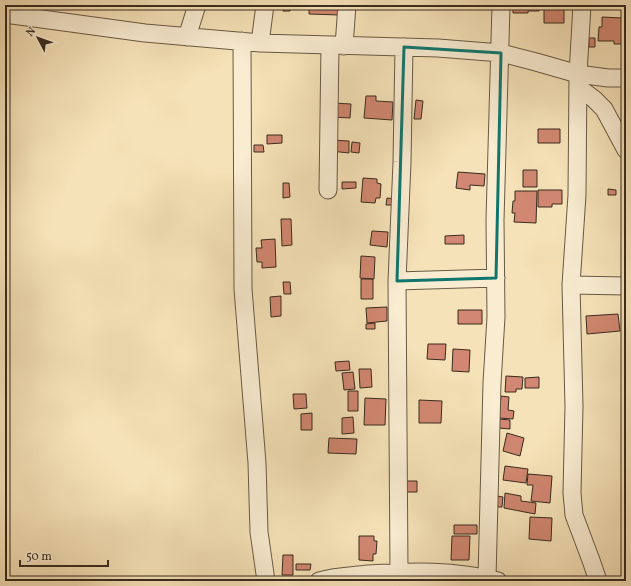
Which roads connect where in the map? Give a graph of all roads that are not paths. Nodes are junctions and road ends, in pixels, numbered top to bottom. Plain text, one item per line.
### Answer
1 (197, 5) edge
2 (265, 5) edge
3 (347, 5) edge
4 (501, 5) edge
5 (582, 5) edge
6 (5, 14) edge
7 (187, 37) junction
8 (242, 41) junction
9 (260, 43) junction
10 (337, 46) junction
11 (404, 47) junction
12 (500, 53) junction
13 (626, 78) edge
14 (578, 81) junction
15 (626, 150) edge
16 (328, 190) dead end
17 (496, 278) junction
18 (397, 281) junction
19 (571, 285) junction
20 (626, 286) edge
21 (399, 572) junction
22 (493, 580) edge
23 (266, 581) edge
24 (319, 581) edge
25 (598, 581) edge

1 - 7 street
2 - 9 street
3 - 10 street
4 - 12 street
5 - 14 street
6 - 7 street
7 - 8 street
8 - 9 street
8 - 23 street
9 - 10 street
10 - 11 street
10 - 16 street
11 - 12 street
11 - 18 street
12 - 14 street
12 - 17 street
13 - 14 street
14 - 15 street
14 - 19 street
17 - 18 street
17 - 22 street
18 - 21 street
19 - 20 street
19 - 25 street
21 - 22 street
21 - 24 street

